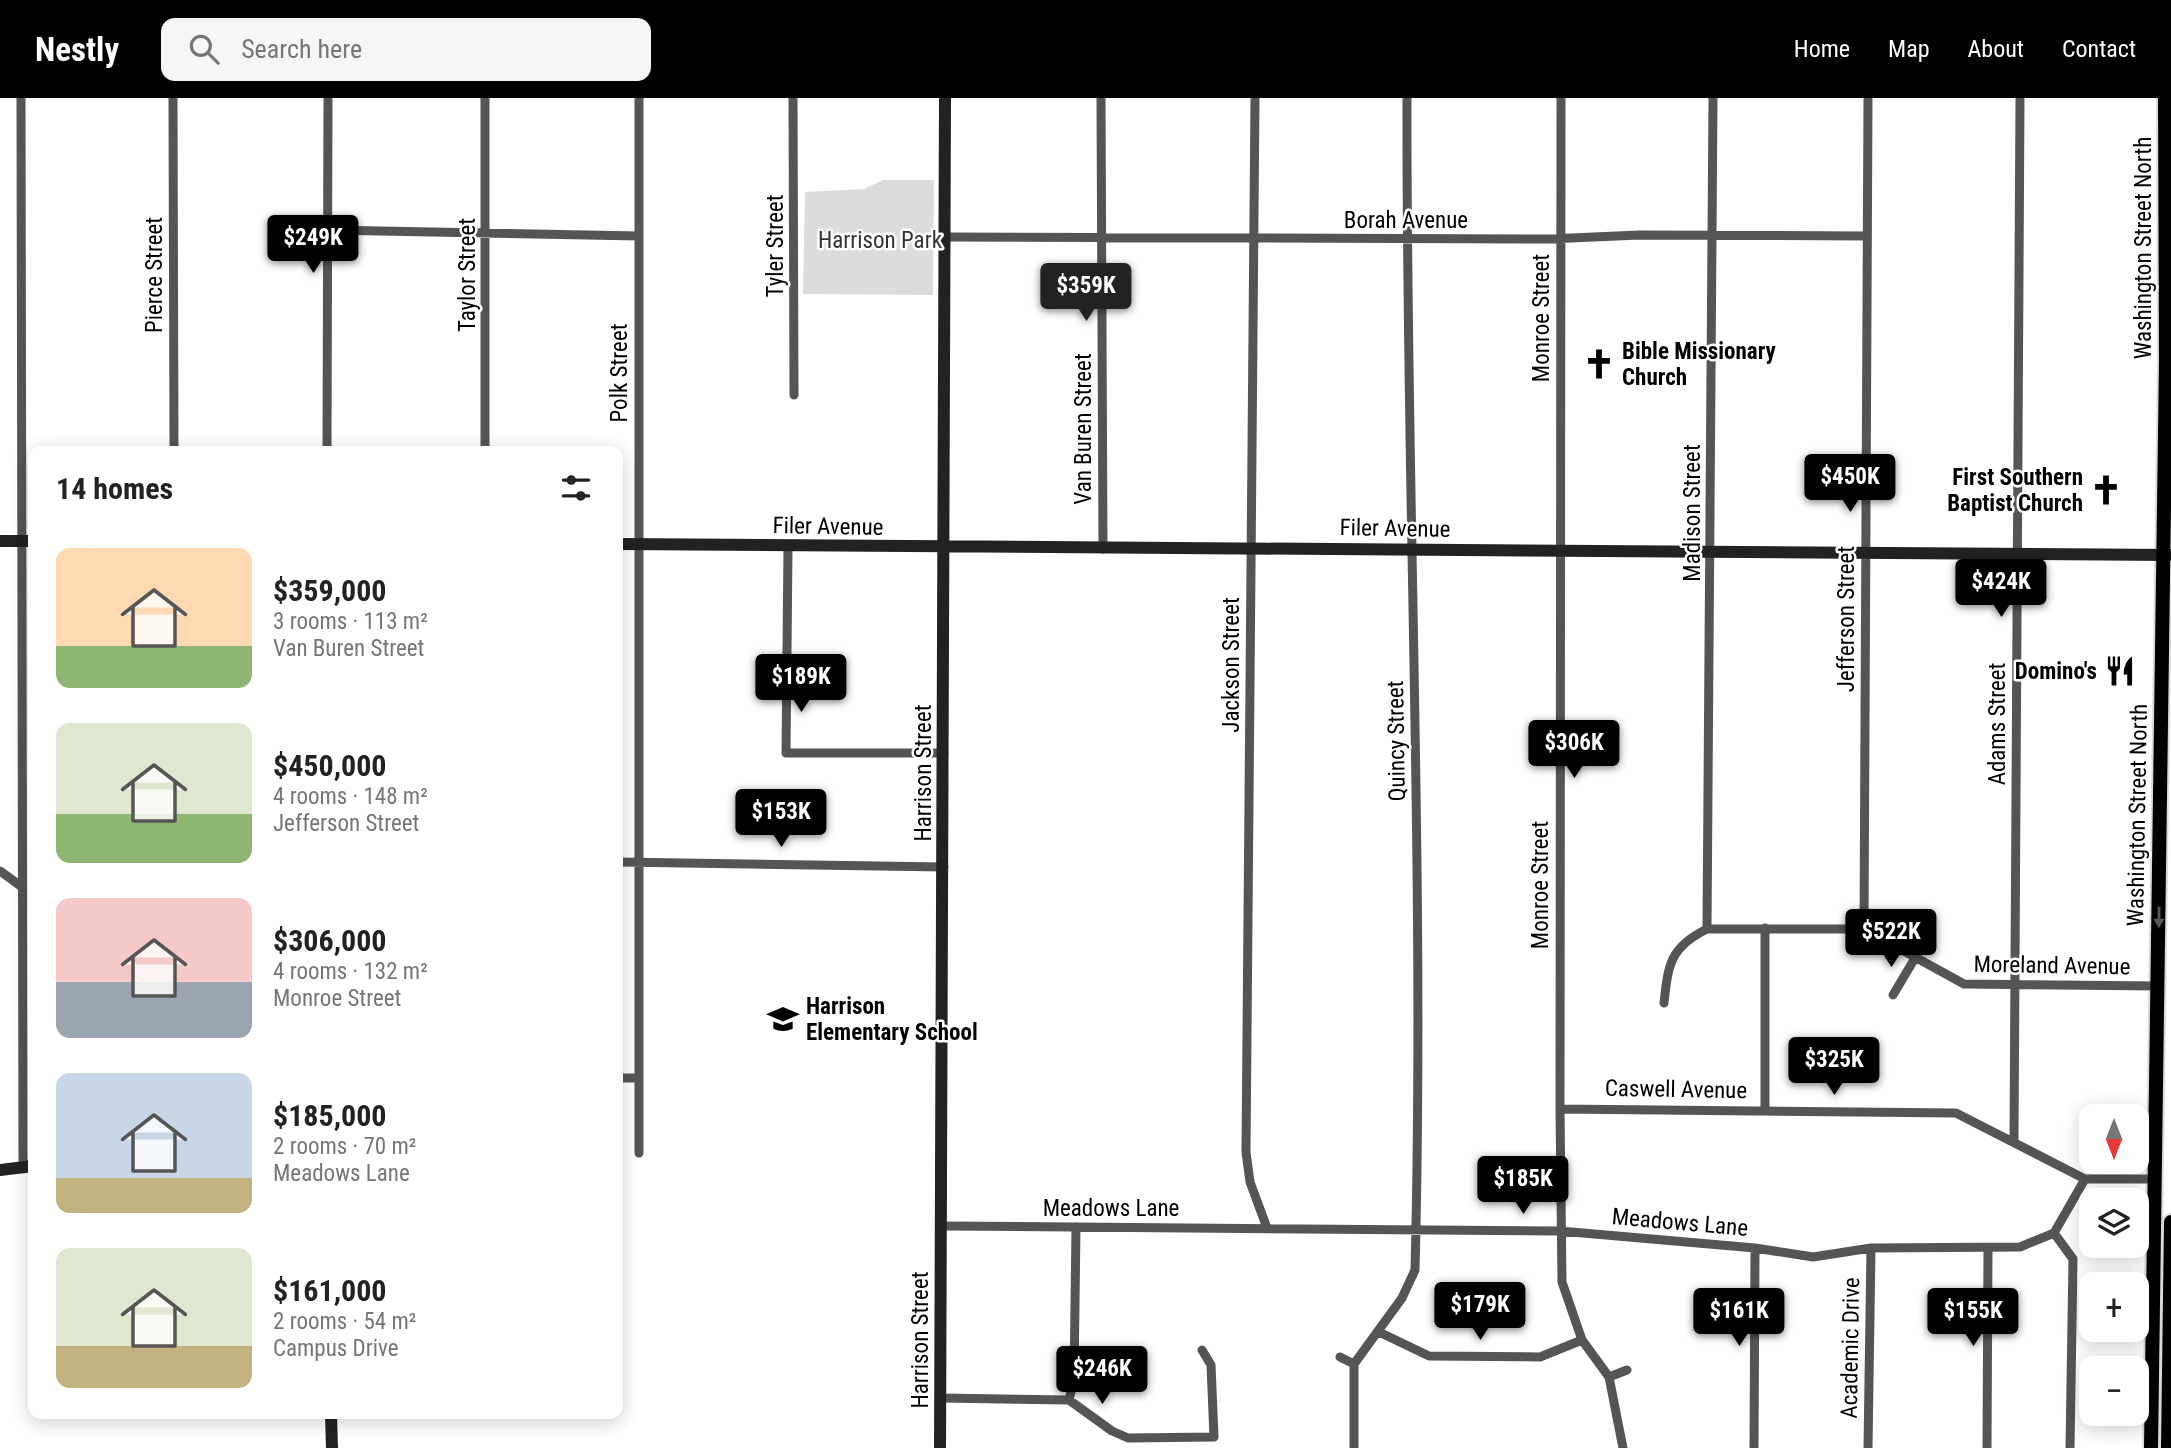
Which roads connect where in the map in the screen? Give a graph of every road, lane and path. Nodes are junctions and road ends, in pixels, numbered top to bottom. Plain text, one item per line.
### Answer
1 (21, 98) edge
2 (173, 98) edge
3 (328, 98) edge
4 (485, 98) edge
5 (639, 98) edge
6 (793, 98) edge
7 (945, 98) edge
8 (1101, 98) edge
9 (1255, 98) edge
10 (1407, 98) edge
11 (1561, 98) edge
12 (1713, 98) edge
13 (1868, 98) edge
14 (2020, 98) edge
15 (2165, 98) edge
16 (328, 230) junction
17 (486, 234) junction
18 (1713, 235) junction
19 (639, 236) junction
20 (1560, 236) junction
21 (1867, 236) junction
22 (943, 237) junction
23 (1101, 239) junction
24 (1255, 239) junction
25 (1407, 239) junction
26 (2169, 247) edge
27 (794, 394) dead end
28 (2168, 404) edge
29 (174, 446) edge
30 (327, 446) edge
31 (485, 446) edge
32 (0, 541) edge
33 (27, 541) edge
34 (623, 544) edge
35 (637, 544) junction
36 (788, 547) junction
37 (944, 548) junction
38 (1103, 549) junction
39 (1251, 549) junction
40 (1412, 550) junction
41 (1559, 551) junction
42 (1711, 551) junction
43 (1865, 552) junction
44 (2017, 553) junction
45 (2167, 555) edge
46 (944, 753) junction
47 (623, 862) edge
48 (637, 862) junction
49 (944, 867) junction
50 (0, 871) edge
51 (22, 887) junction
52 (1765, 928) junction
53 (1707, 929) junction
54 (1864, 929) junction
55 (1915, 958) junction
56 (2015, 985) junction
57 (2158, 986) junction
58 (1893, 995) dead end
59 (1664, 1003) dead end
60 (28, 1074) edge
61 (623, 1078) edge
62 (639, 1078) junction
63 (1559, 1109) junction
64 (1765, 1111) junction
65 (2014, 1140) junction
66 (639, 1153) dead end
67 (28, 1167) edge
68 (0, 1170) edge
69 (2085, 1179) junction
70 (2155, 1179) junction
71 (2171, 1222) edge
72 (941, 1226) junction
73 (1076, 1227) junction
74 (1266, 1228) junction
75 (1416, 1229) junction
76 (1560, 1231) junction
77 (2053, 1233) junction
78 (1755, 1248) junction
79 (1871, 1248) junction
80 (1988, 1249) junction
81 (1379, 1332) junction
82 (1582, 1340) junction
83 (1202, 1350) dead end
84 (1340, 1357) dead end
85 (1354, 1364) junction
86 (1627, 1370) dead end
87 (1609, 1377) junction
88 (940, 1398) junction
89 (1069, 1400) junction
90 (331, 1419) edge
91 (332, 1448) edge
92 (940, 1448) edge
93 (1354, 1448) edge
94 (1623, 1448) edge
95 (1754, 1448) edge
96 (1868, 1448) edge
97 (1987, 1448) edge
98 (2070, 1448) edge
99 (2151, 1448) edge
100 (2168, 1448) edge

1 - 33 street
2 - 29 street, Pierce Street
3 - 16 street
4 - 17 street, Taylor Street
5 - 19 street, Polk Street
6 - 27 street, Tyler Street
7 - 22 street, Harrison Street
8 - 23 street, Van Buren Street
9 - 24 street, Jackson Street
10 - 25 street, Quincy Street
11 - 20 street, Monroe Street
12 - 18 street, Madison Street
13 - 21 street, Jefferson Street
14 - 44 street, Adams Street
15 - 26 main road, Washington Street North
16 - 17 street
16 - 30 street
17 - 19 street
17 - 31 street, Taylor Street
18 - 20 street, Borah Avenue
18 - 21 street, Borah Avenue
18 - 42 street, Madison Street
19 - 35 street, Polk Street
20 - 25 street, Borah Avenue
20 - 41 street, Monroe Street
21 - 43 street, Jefferson Street
22 - 23 street, Borah Avenue
22 - 37 street, Harrison Street
23 - 24 street, Borah Avenue
23 - 38 street, Van Buren Street
24 - 25 street, Borah Avenue
24 - 39 street, Jackson Street
25 - 40 street, Quincy Street
26 - 28 main road, Washington Street North
28 - 45 main road, Washington Street North
32 - 33 street
33 - 51 street
34 - 35 street, Filer Avenue
35 - 36 street, Filer Avenue
35 - 48 street, Polk Street
36 - 37 street, Filer Avenue
36 - 46 street
37 - 38 street, Filer Avenue
37 - 46 street, Harrison Street
38 - 39 street, Filer Avenue
39 - 40 street, Filer Avenue
39 - 74 street, Jackson Street
40 - 41 street, Filer Avenue
40 - 75 street, Quincy Street
41 - 42 street, Filer Avenue
41 - 63 street, Monroe Street
42 - 43 street, Filer Avenue
42 - 53 street, Madison Street
43 - 44 street, Filer Avenue
43 - 54 street, Jefferson Street
44 - 45 street, Filer Avenue
44 - 56 street, Adams Street
45 -> 57 main road, Washington Street North
46 - 49 street, Harrison Street
47 - 48 street
48 - 49 street
48 - 62 street, Polk Street
49 - 72 street, Harrison Street
50 - 51 street
51 - 60 street
52 - 53 street, Moreland Avenue
52 - 54 street, Moreland Avenue
52 - 64 street
53 - 59 street
54 - 55 street, Moreland Avenue
55 - 56 street, Moreland Avenue
55 - 58 street
56 - 57 street, Moreland Avenue
56 - 65 street, Adams Street
57 - 70 main road, Washington Street North
60 - 67 street
61 - 62 street
62 - 66 street, Polk Street
63 - 64 street, Caswell Avenue
63 - 76 street, Monroe Street
64 - 65 street, Caswell Avenue
65 - 69 street, Caswell Avenue
67 - 68 street
69 - 70 street, Caswell Avenue
69 - 77 street
70 - 99 main road, Washington Street North
71 - 100 main road
72 - 73 street, Meadows Lane
72 - 88 street, Harrison Street
73 - 74 street, Meadows Lane
73 - 89 street
74 - 75 street, Meadows Lane
75 - 76 street, Meadows Lane
75 - 81 street, Quincy Street
76 - 78 street, Meadows Lane
76 - 82 street, Monroe Street
77 - 80 street, Meadows Lane
77 - 98 street
78 - 79 street, Meadows Lane
78 - 95 street
79 - 80 street, Meadows Lane
79 - 96 street, Academic Drive
80 - 97 street
81 - 82 street
81 - 85 street, Quincy Street
82 - 87 street, Monroe Street
83 - 89 street
84 - 85 street
85 - 93 street
86 - 87 street
87 - 94 street, Monroe Street
88 - 89 street
88 - 92 street, Harrison Street
90 - 91 street

